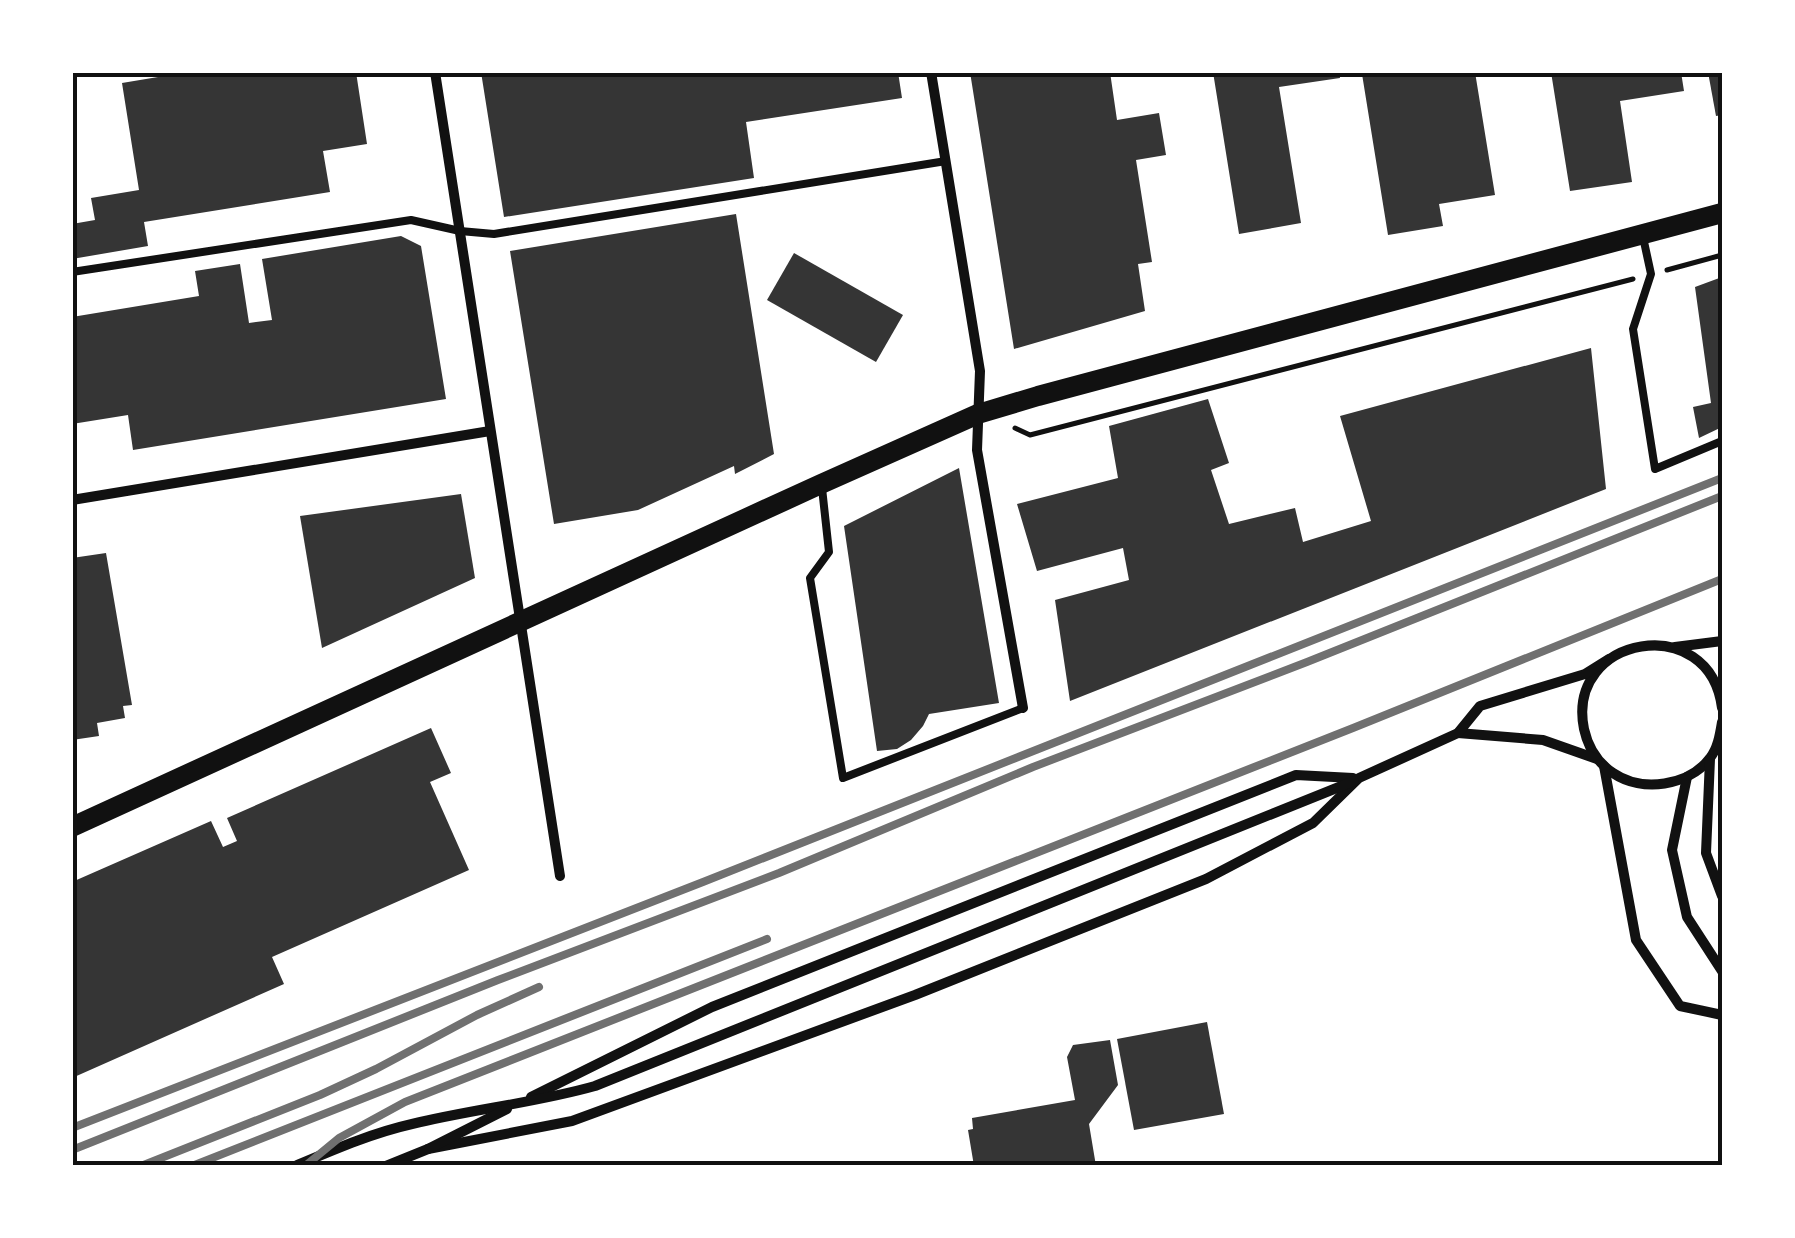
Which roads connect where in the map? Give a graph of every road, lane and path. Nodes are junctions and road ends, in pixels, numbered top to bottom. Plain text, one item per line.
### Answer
1 (435, 72) edge
2 (931, 72) edge
3 (946, 162) junction
4 (1722, 213) edge
5 (460, 231) junction
6 (1642, 234) junction
7 (1722, 255) edge
8 (72, 272) edge
9 (1651, 274) junction
10 (978, 414) junction
11 (490, 431) junction
12 (1030, 434) dead end
13 (1722, 442) edge
14 (821, 484) junction
15 (72, 500) edge
16 (521, 622) junction
17 (1722, 641) edge
18 (1675, 647) junction
19 (1609, 659) junction
20 (1023, 708) joint
21 (1722, 708) edge
22 (1722, 722) edge
23 (1458, 734) junction
24 (1721, 737) edge
25 (1710, 758) junction
26 (1601, 762) junction
27 (1687, 777) junction
28 (1359, 778) junction
29 (72, 827) edge
30 (560, 876) dead end
31 (1722, 896) edge
32 (1722, 971) edge
33 (1722, 1014) edge
34 (428, 1149) junction
35 (295, 1166) edge
36 (386, 1166) edge

1 - 5 street
2 - 3 street
3 - 5 lane
3 - 10 street
4 - 6 main road
5 - 8 lane
5 - 11 street
6 - 9 lane
6 - 10 main road
7 - 9 path
9 - 12 path
9 - 13 lane
10 - 14 main road
10 - 20 street
11 - 15 street
11 - 16 street
14 - 16 main road
14 - 20 lane
16 - 29 main road
16 - 30 street
17 - 18 street
18 - 19 street
18 - 21 street
19 - 23 street
19 - 26 street
22 - 24 street
23 - 26 street
23 - 28 street
24 - 25 street
25 - 27 street
25 - 31 street
26 - 27 street
26 - 33 street
27 - 32 street
28 - 34 street
28 - 34 street
28 - 35 street
34 - 36 street

